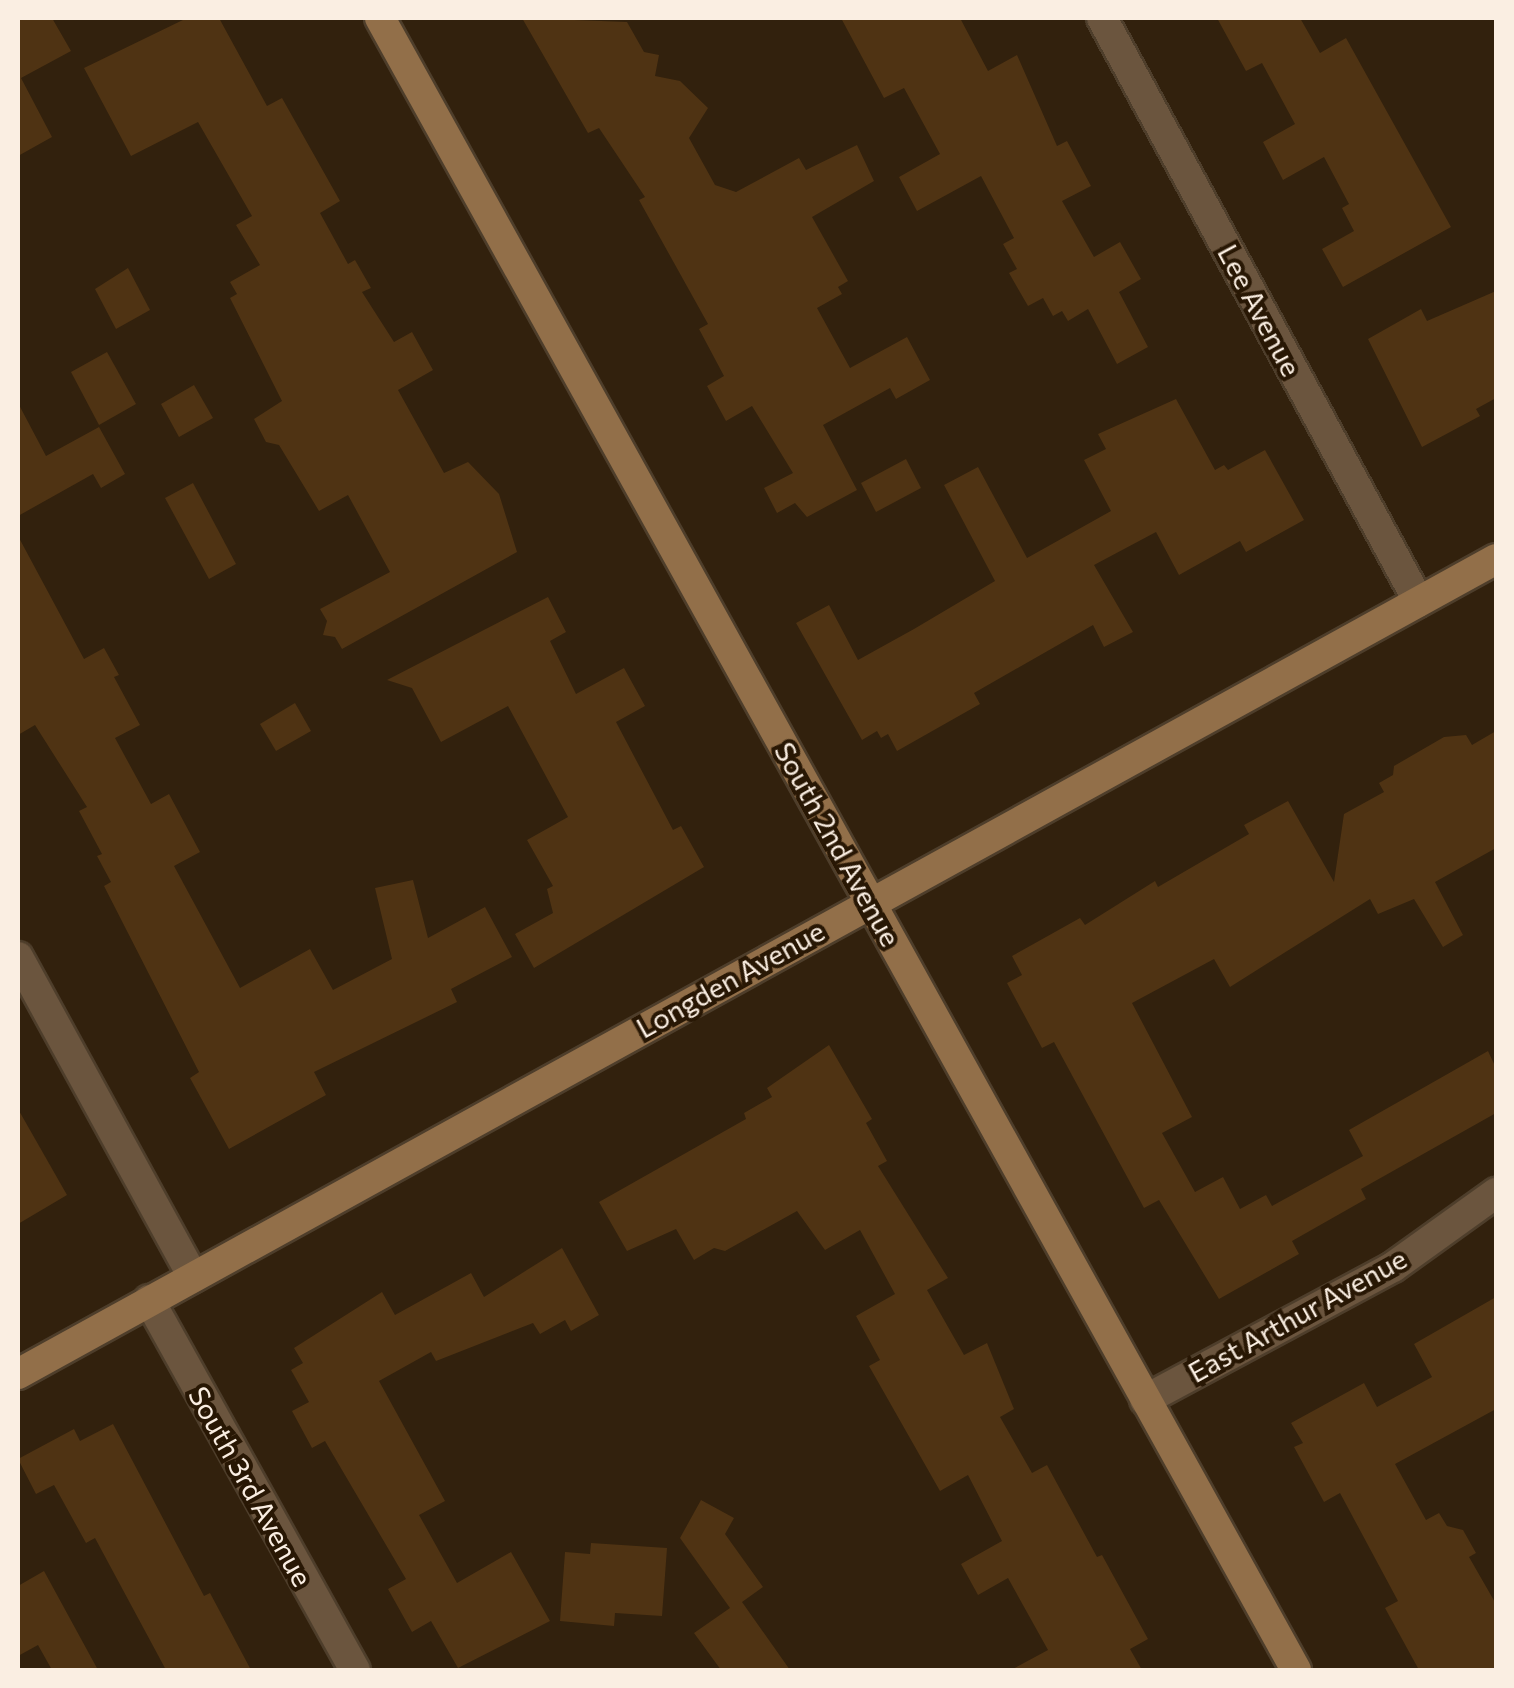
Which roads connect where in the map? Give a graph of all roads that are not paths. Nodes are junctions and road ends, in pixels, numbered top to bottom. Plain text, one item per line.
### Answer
1 (380, 18) edge
2 (1102, 18) edge
3 (1496, 559) edge
4 (1419, 602) junction
5 (870, 902) junction
6 (18, 958) edge
7 (1496, 1193) edge
8 (193, 1277) junction
9 (149, 1300) junction
10 (18, 1374) edge
11 (1146, 1400) junction
12 (356, 1670) edge
13 (1296, 1670) edge

1 - 5 street, South 2nd Avenue
2 - 4 street, Lee Avenue
3 - 4 street, Longden Avenue
4 - 5 street, Longden Avenue
5 - 8 street, Longden Avenue
5 - 11 street, South 2nd Avenue
6 - 8 street
7 - 11 street, East Arthur Avenue
8 - 9 street, Longden Avenue
9 - 10 street, Longden Avenue
9 - 12 street, South 3rd Avenue
11 - 13 street, South 2nd Avenue

